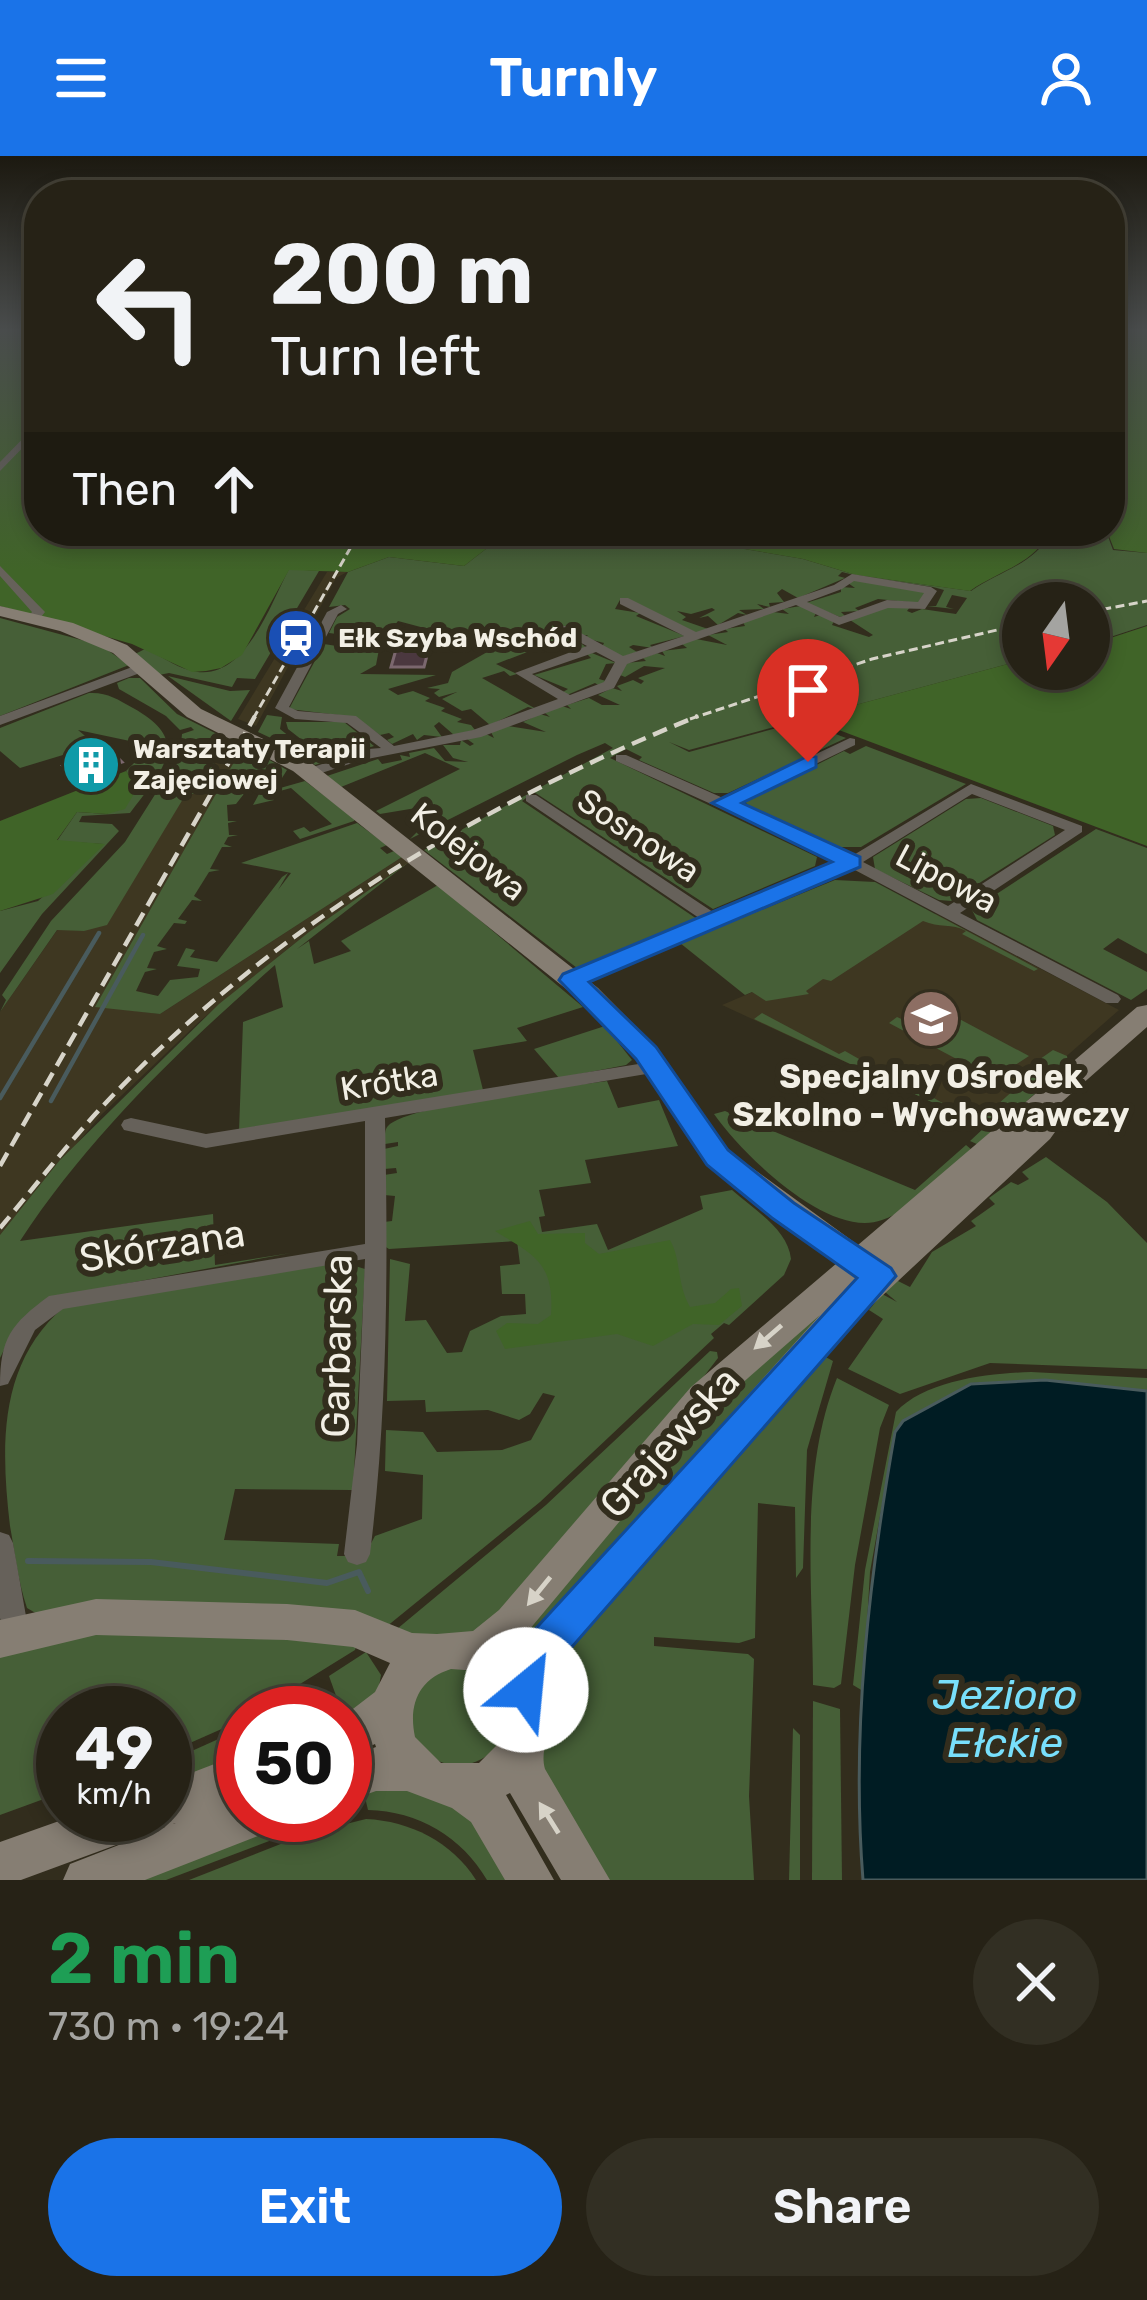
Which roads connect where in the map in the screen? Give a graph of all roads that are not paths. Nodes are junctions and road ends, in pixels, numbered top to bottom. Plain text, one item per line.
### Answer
1 (24, 442) edge
2 (0, 468) edge
3 (0, 569) edge
4 (624, 601) dead end
5 (796, 602) junction
6 (341, 609) dead end
7 (0, 611) edge
8 (33, 619) junction
9 (564, 629) dead end
10 (695, 636) junction
11 (597, 647) junction
12 (622, 661) junction
13 (143, 667) junction
14 (569, 700) junction
15 (0, 721) edge
16 (437, 742) junction
17 (850, 742) dead end
18 (388, 747) junction
19 (364, 756) junction
20 (621, 758) dead end
21 (309, 773) junction
22 (531, 799) dead end
23 (724, 803) junction
24 (852, 862) junction
25 (948, 913) junction
26 (715, 921) junction
27 (572, 980) junction
28 (1112, 999) dead end
29 (1147, 1013) edge
30 (1147, 1036) edge
31 (657, 1067) junction
32 (131, 1125) dead end
33 (375, 1126) junction
34 (374, 1250) junction
35 (855, 1259) junction
36 (0, 1376) edge
37 (0, 1543) edge
38 (357, 1554) dead end
39 (342, 1627) junction
40 (8, 1636) edge
41 (461, 1652) junction
42 (526, 1690) junction
43 (393, 1699) junction
44 (372, 1723) edge
45 (519, 1752) junction
46 (372, 1770) edge
47 (412, 1771) junction
48 (456, 1785) junction
49 (216, 1830) edge
50 (63, 1842) edge
51 (0, 1865) edge
52 (86, 1880) edge
53 (532, 1880) edge
54 (587, 1880) edge

1 - 2 street
3 - 8 street
4 - 10 street
5 - 5 street
5 - 10 street
6 - 18 street
7 - 8 main road, Kolejowa
8 - 13 main road, Kolejowa
9 - 11 street
10 - 12 street
11 - 12 street
11 - 14 street
12 - 14 street
13 - 15 street
13 - 21 main road, Kolejowa
14 - 16 street
16 - 18 street
16 - 19 street
17 - 23 street
18 - 19 street
19 - 21 street
20 - 23 street, Lipowa
21 - 27 main road, Kolejowa
22 - 26 street, Sosnowa
23 - 24 street, Lipowa
24 - 25 street, Lipowa
24 - 25 street
24 - 26 street
25 - 28 street, Lipowa
26 - 27 street
27 - 31 main road, Kolejowa
29 - 35 main road, Grajewska
30 - 35 main road, Grajewska
31 - 33 street, Krótka
31 - 35 main road, Kolejowa
32 - 33 street, Krótka
33 - 34 street, Garbarska
34 - 36 street, Skórzana
34 - 38 street, Garbarska
35 -> 41 main road, Grajewska
35 - 42 main road, Grajewska
37 - 40 street
39 - 40 main road
39 - 41 main road
39 - 43 main road
41 - 42 main road
41 - 43 main road
42 - 45 main road
43 - 44 main road
43 - 47 main road
45 - 48 main road
54 -> 45 main road
46 - 47 main road
47 - 48 main road
48 - 53 main road
49 - 52 main road
50 - 51 main road

